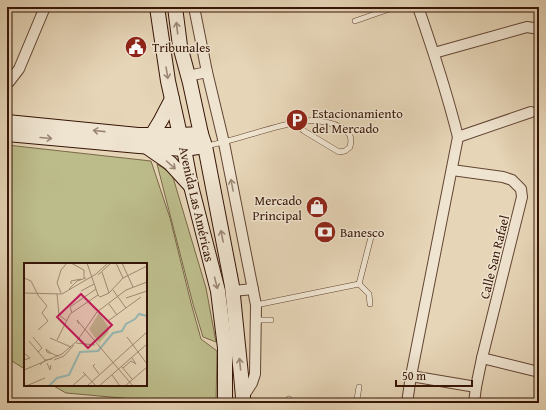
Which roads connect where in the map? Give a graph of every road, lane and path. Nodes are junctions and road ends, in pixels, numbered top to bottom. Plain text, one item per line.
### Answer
1 (45, 7) edge
2 (157, 7) edge
3 (175, 7) edge
4 (194, 7) edge
5 (395, 7) edge
6 (418, 7) edge
7 (355, 21) dead end
8 (539, 28) edge
9 (434, 53) junction
10 (207, 72) junction
11 (188, 76) junction
12 (7, 83) edge
13 (172, 99) junction
14 (531, 112) dead end
15 (7, 122) edge
16 (295, 123) junction
17 (7, 134) edge
18 (180, 135) junction
19 (458, 137) junction
20 (203, 140) junction
21 (144, 141) junction
22 (224, 143) junction
23 (184, 149) junction
24 (452, 170) junction
25 (192, 186) junction
26 (371, 237) dead end
27 (359, 284) junction
28 (252, 289) junction
29 (233, 291) junction
30 (370, 304) dead end
31 (256, 305) junction
32 (256, 320) junction
33 (271, 320) dead end
34 (482, 358) junction
35 (539, 372) edge
36 (411, 376) junction
37 (359, 387) dead end
38 (476, 387) junction
39 (243, 400) edge
40 (225, 403) edge
41 (355, 403) edge
42 (407, 403) edge
43 (474, 403) edge

1 - 12 street
2 -> 13 street, Avenida Las Américas
11 -> 3 street, Avenida Las Américas
4 - 10 street
5 - 7 lane
6 - 9 street
8 - 9 street
9 - 19 street
10 - 11 street
10 - 22 street
11 - 20 street, Avenida Las Américas
13 - 18 street, Avenida Las Américas
13 - 21 street
14 - 19 street
21 -> 15 street
16 - 16 lane
16 - 22 lane
17 -> 21 street
18 - 20 street
18 - 21 street
18 - 23 street, Avenida Las Américas
19 - 24 street
20 - 22 lane
20 - 23 street
29 -> 20 street, Avenida Las Américas
21 - 23 street
21 -> 25 street
28 -> 22 street
23 - 25 street, Avenida Las Américas
24 - 34 street, Calle San Rafael
24 - 36 street
25 -> 40 street, Avenida Las Américas
26 - 27 lane
27 - 30 lane
27 - 31 lane
28 - 29 street
28 - 31 street
39 -> 29 street, Avenida Las Américas
31 - 32 street
32 - 33 lane
32 - 39 street
34 - 35 street
34 - 38 street, Calle San Rafael
36 - 38 street
36 - 42 street
37 - 41 lane
38 - 43 street, Calle San Rafael

